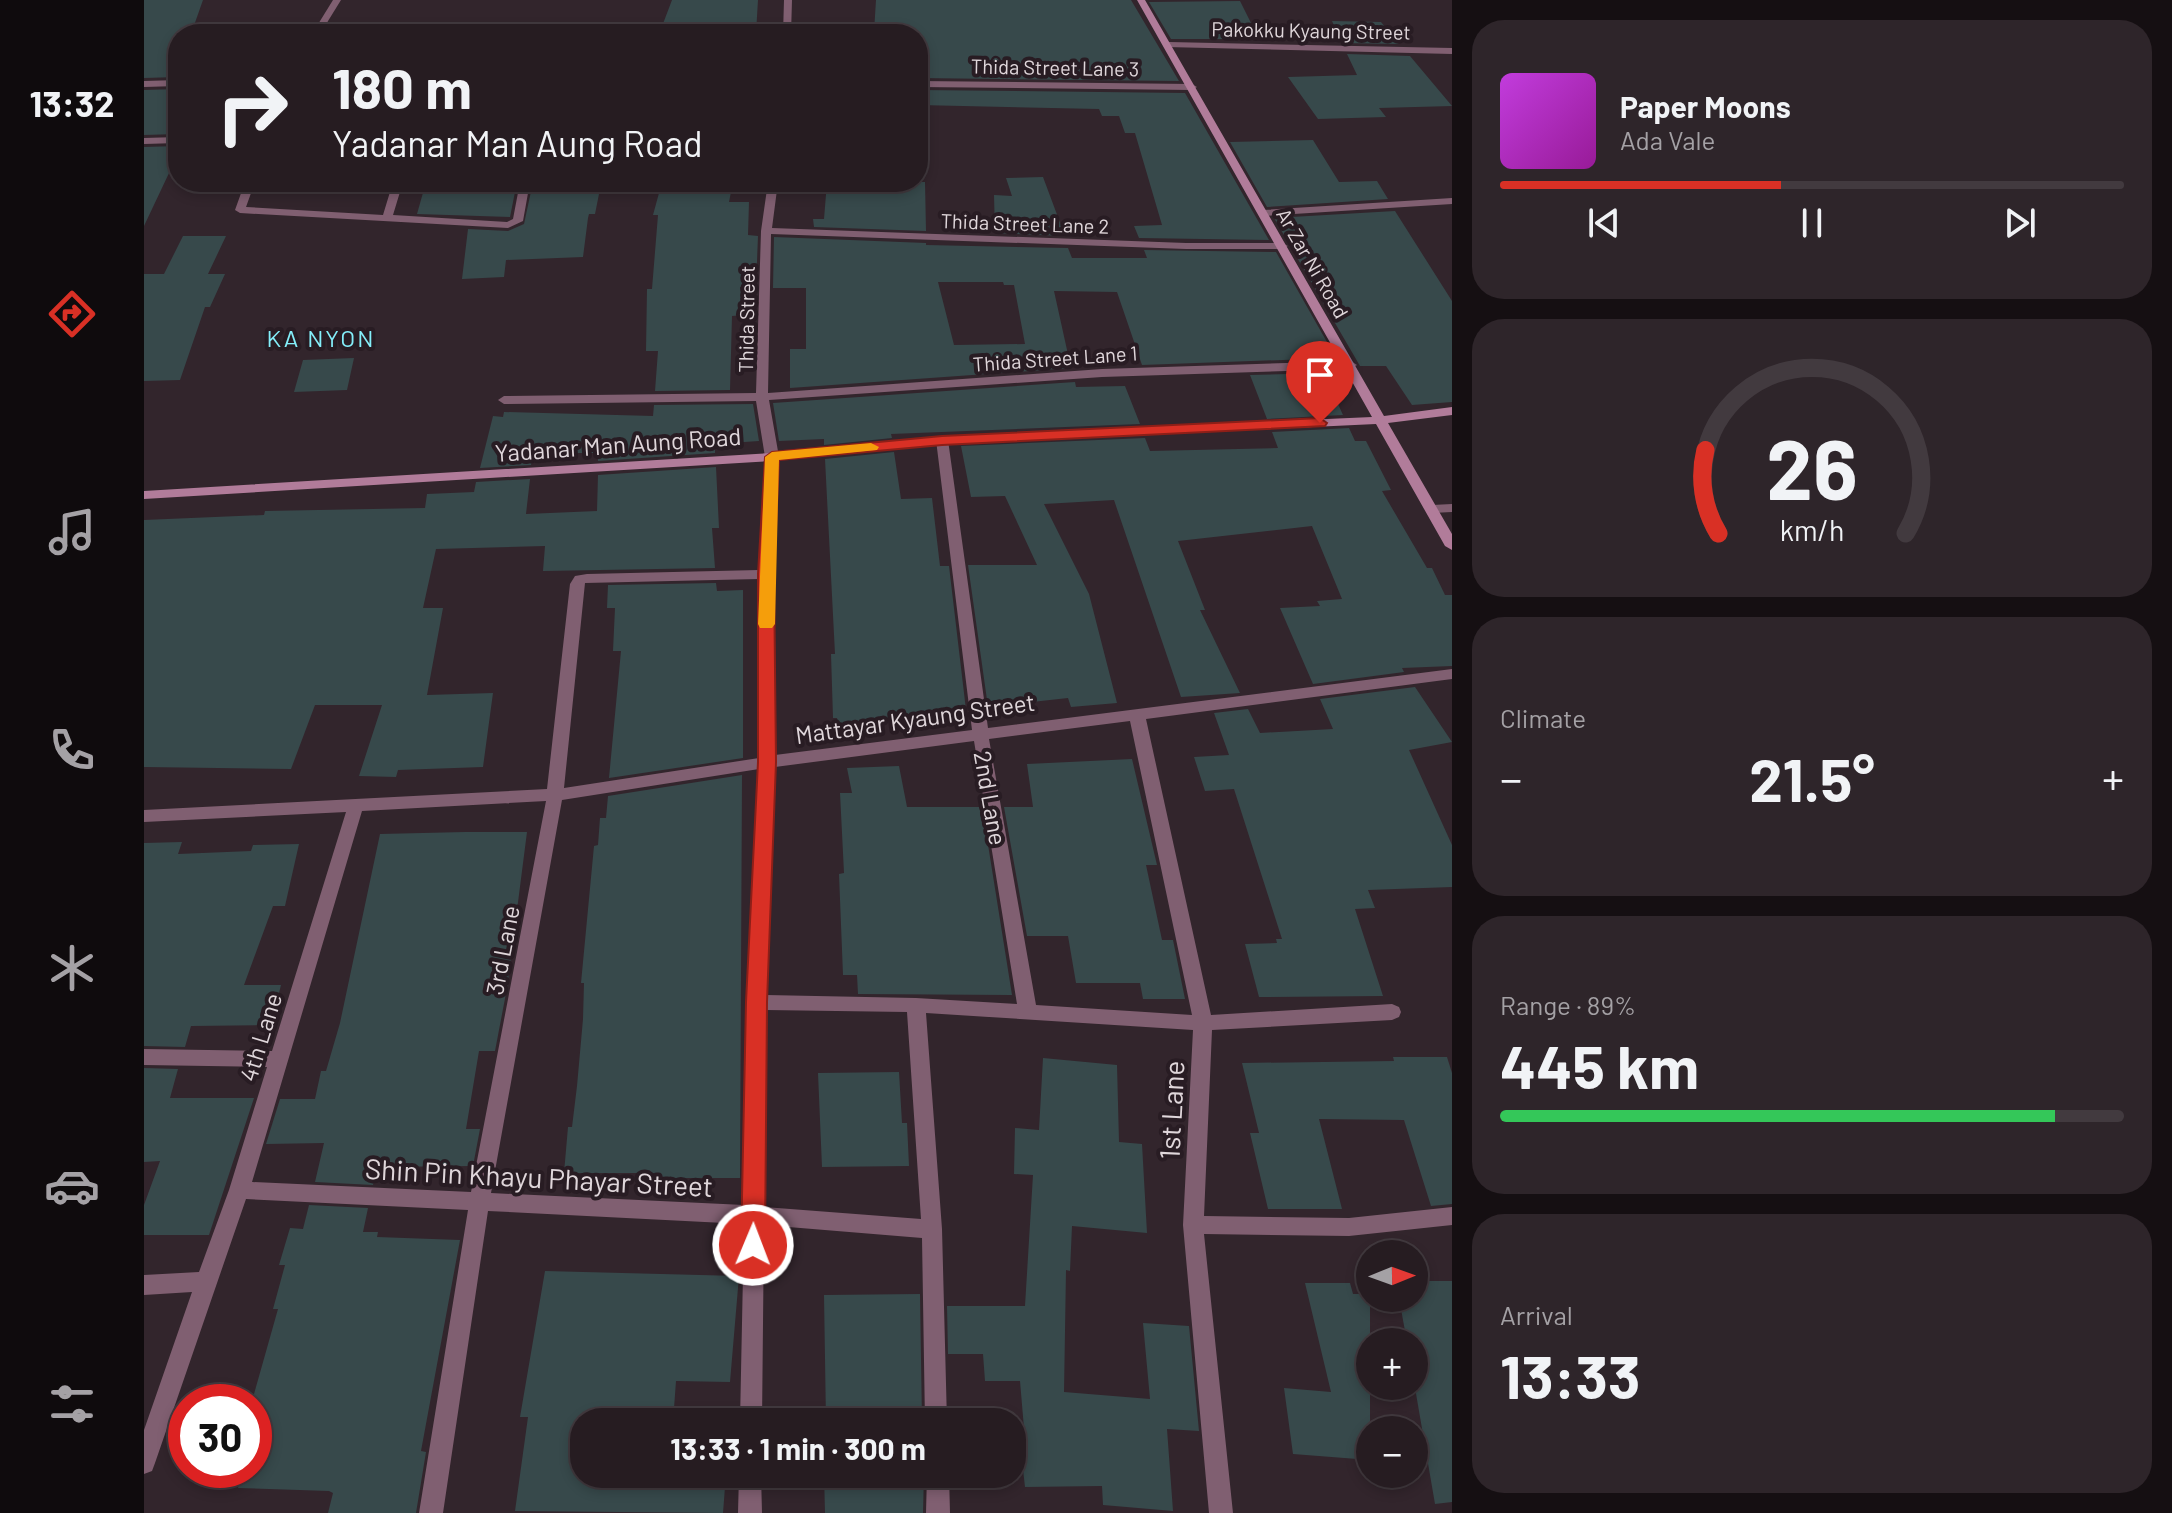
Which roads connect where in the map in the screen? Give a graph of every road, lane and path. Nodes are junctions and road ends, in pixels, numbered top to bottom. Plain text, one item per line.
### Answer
1 (337, 0) edge
2 (788, 0) edge
3 (1141, 0) edge
4 (322, 24) edge
5 (787, 24) edge
6 (1169, 45) junction
7 (1452, 51) edge
8 (168, 83) edge
9 (144, 84) edge
10 (928, 84) edge
11 (1192, 87) junction
12 (168, 140) edge
13 (144, 141) edge
14 (246, 192) edge
15 (395, 192) edge
16 (523, 192) edge
17 (772, 192) edge
18 (1452, 201) edge
19 (1264, 213) junction
20 (387, 218) junction
21 (766, 231) junction
22 (1282, 246) junction
23 (1351, 365) junction
24 (762, 397) junction
25 (504, 400) dead end
26 (1452, 411) edge
27 (1383, 420) junction
28 (942, 440) junction
29 (772, 457) junction
30 (144, 495) edge
31 (1452, 508) edge
32 (1432, 509) junction
33 (1452, 546) edge
34 (766, 574) junction
35 (1452, 674) edge
36 (1137, 715) junction
37 (981, 736) junction
38 (767, 762) junction
39 (555, 795) junction
40 (356, 805) junction
41 (144, 816) edge
42 (757, 1002) junction
43 (916, 1005) junction
44 (1028, 1012) junction
45 (1392, 1012) dead end
46 (1203, 1023) junction
47 (144, 1057) edge
48 (278, 1059) junction
49 (239, 1190) junction
50 (479, 1202) junction
51 (753, 1215) junction
52 (1452, 1216) edge
53 (1193, 1225) junction
54 (932, 1229) junction
55 (206, 1281) junction
56 (144, 1285) edge
57 (751, 1408) edge
58 (936, 1408) edge
59 (144, 1463) edge
60 (750, 1488) edge
61 (938, 1488) edge
62 (431, 1513) edge
63 (750, 1513) edge
64 (938, 1513) edge
65 (1221, 1513) edge

1 - 4 street
2 - 5 street
3 - 6 main road, Ar Zar Ni Road
6 - 7 street, Pakokku Kyaung Street
6 - 11 main road, Ar Zar Ni Road
8 - 9 street
10 - 11 street, Thida Street Lane 3
11 - 19 main road, Ar Zar Ni Road
12 - 13 street
14 - 20 street
15 - 20 street
16 - 20 street
17 - 21 street, Thida Street
18 - 19 street
19 - 22 main road, Ar Zar Ni Road
21 - 22 street, Thida Street Lane 2
21 - 24 street, Thida Street
22 - 23 main road, Ar Zar Ni Road
23 - 24 street, Thida Street Lane 1
23 - 27 main road, Ar Zar Ni Road
24 - 25 street, Thida Street Lane 1
24 - 29 street, Thida Street
26 - 27 main road, Yadanar Man Aung Road
27 - 28 main road, Yadanar Man Aung Road
27 - 32 main road, Ar Zar Ni Road
28 - 29 main road, Yadanar Man Aung Road
28 - 37 street, 2nd Lane
29 - 30 main road, Yadanar Man Aung Road
29 - 34 street, Thida Street
31 - 32 street
32 - 33 main road, Ar Zar Ni Road
34 - 38 street, Thida Street
34 - 39 street, 3rd Lane
35 - 36 street, Mattayar Kyaung Street
36 - 37 street, Mattayar Kyaung Street
36 - 46 street, 1st Lane
37 - 38 street, Mattayar Kyaung Street
37 - 44 street, 2nd Lane
38 - 39 street, Mattayar Kyaung Street
38 - 42 street, Thida Street
39 - 40 street, Mattayar Kyaung Street
39 - 50 street, 3rd Lane
40 - 41 street, Mattayar Kyaung Street
40 - 48 street, 4th Lane
42 - 43 street
42 - 51 street, Thida Street
43 - 44 street
43 - 54 street
44 - 46 street
45 - 46 street
46 - 53 street, 1st Lane
47 - 48 street
48 - 49 street, 4th Lane
49 - 50 street, Shin Pin Khayu Phayar Street
49 - 55 street, 4th Lane
50 - 51 street, Shin Pin Khayu Phayar Street
50 - 62 street, 3rd Lane
51 - 54 street, Shin Pin Khayu Phayar Street
51 - 57 street, Thida Street
52 - 53 street
53 - 65 street, 1st Lane
54 - 58 street
55 - 56 street
55 - 59 street, 4th Lane
60 - 63 street
61 - 64 street

